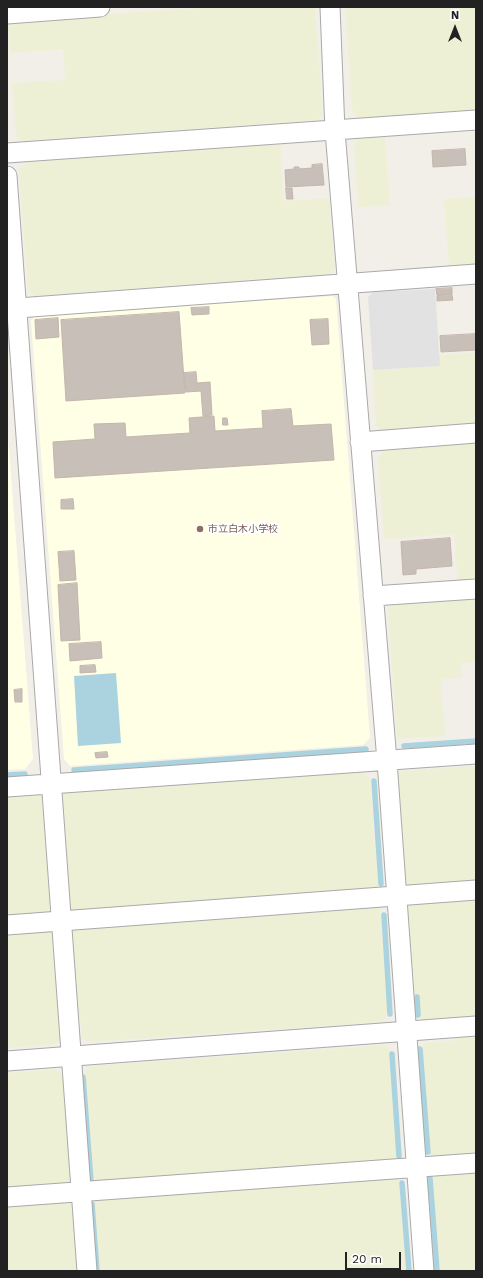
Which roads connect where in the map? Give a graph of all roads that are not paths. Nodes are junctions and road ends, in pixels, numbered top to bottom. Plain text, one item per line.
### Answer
1 (100, 7) edge
2 (330, 7) edge
3 (7, 14) edge
4 (476, 120) edge
5 (335, 131) junction
6 (7, 153) edge
7 (7, 176) edge
8 (476, 274) edge
9 (348, 284) junction
10 (18, 308) junction
11 (476, 433) edge
12 (360, 442) junction
13 (476, 589) edge
14 (373, 596) junction
15 (476, 754) edge
16 (387, 761) junction
17 (52, 784) junction
18 (7, 787) edge
19 (476, 890) edge
20 (396, 896) junction
21 (62, 921) junction
22 (7, 925) edge
23 (476, 1026) edge
24 (406, 1031) junction
25 (72, 1056) junction
26 (7, 1061) edge
27 (476, 1163) edge
28 (416, 1168) junction
29 (81, 1191) junction
30 (7, 1197) edge
31 (87, 1271) edge
32 (424, 1271) edge

1 - 3 street
2 - 5 street
4 - 5 street
5 - 6 street
5 - 9 street
7 - 10 street
8 - 9 street
9 - 10 street
9 - 12 street
10 - 17 street
11 - 12 street
12 - 14 street
13 - 14 street
14 - 16 street
15 - 16 street
16 - 17 street
16 - 20 street
17 - 18 street
17 - 21 street
19 - 20 street
20 - 21 street
20 - 24 street
21 - 22 street
21 - 25 street
23 - 24 street
24 - 25 street
24 - 28 street
25 - 26 street
25 - 29 street
27 - 28 street
28 - 29 street
28 - 32 street
29 - 30 street
29 - 31 street

